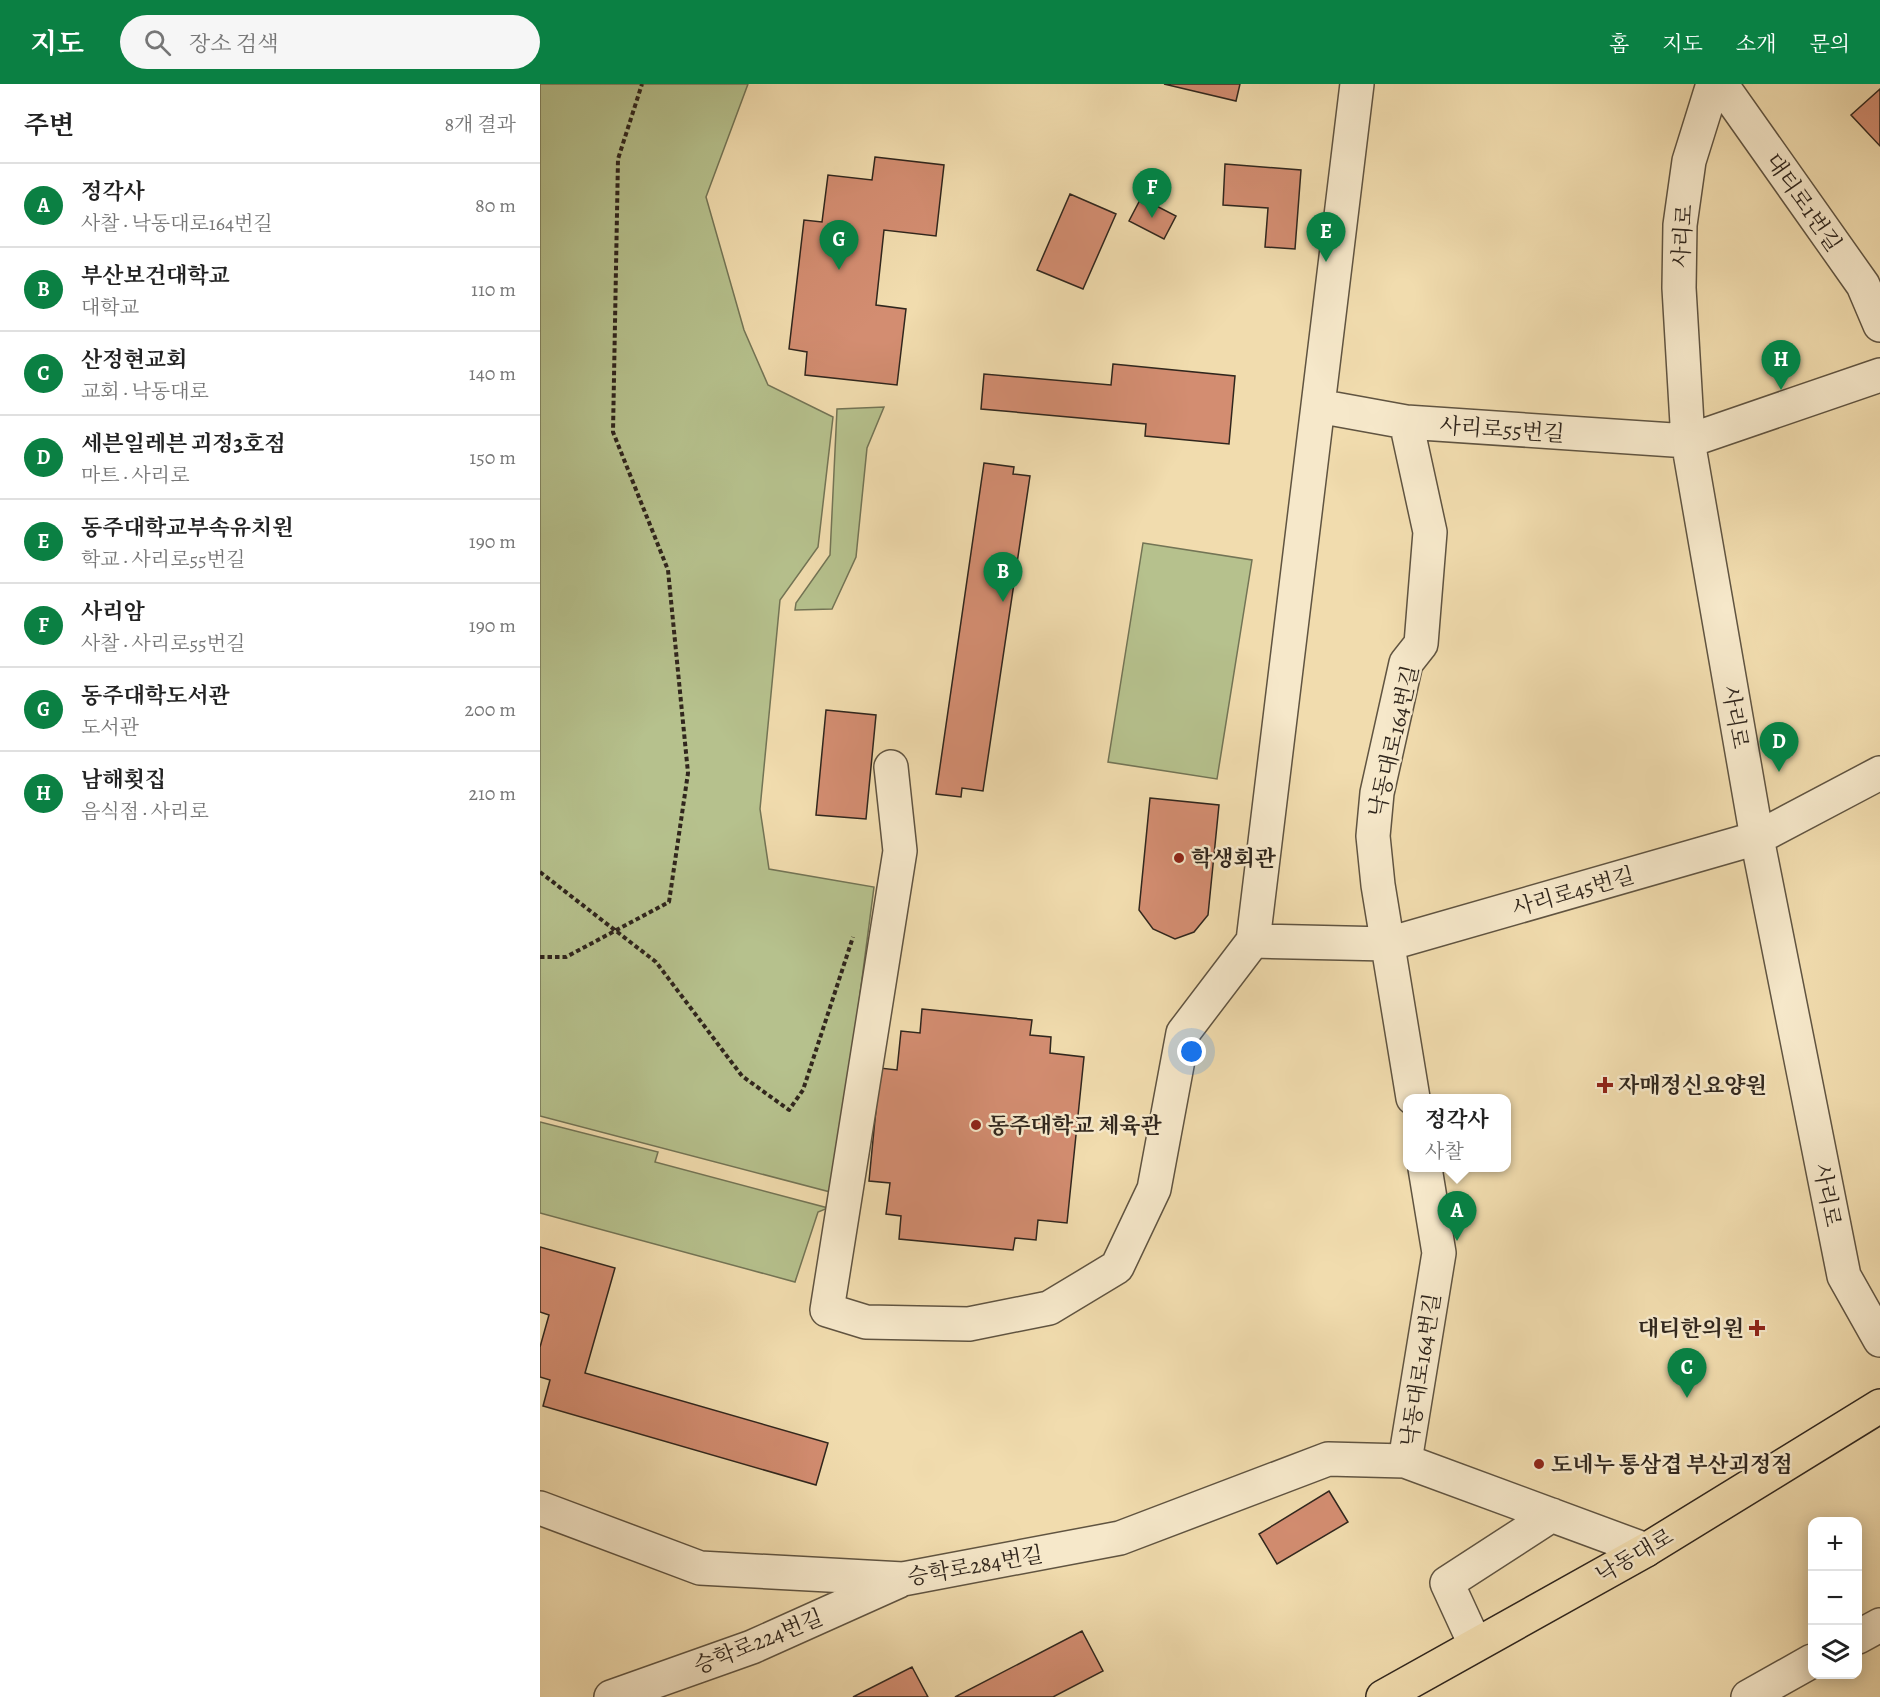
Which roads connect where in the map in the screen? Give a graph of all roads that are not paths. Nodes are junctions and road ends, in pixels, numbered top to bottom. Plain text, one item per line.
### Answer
1 (1357, 84) edge
2 (1713, 84) edge
3 (1721, 84) edge
4 (1880, 325) edge
5 (1880, 375) edge
6 (1318, 406) junction
7 (1406, 422) junction
8 (1688, 441) junction
9 (891, 767) dead end
10 (1880, 773) edge
11 (1757, 838) junction
12 (1253, 941) junction
13 (1388, 944) junction
14 (1412, 1094) edge
15 (1426, 1172) edge
16 (1880, 1340) edge
17 (1880, 1406) edge
18 (1405, 1461) junction
19 (540, 1508) edge
20 (1552, 1515) junction
21 (1646, 1550) junction
22 (903, 1579) junction
23 (1880, 1625) edge
24 (1862, 1634) edge
25 (1475, 1644) junction
26 (1808, 1663) edge
27 (611, 1697) edge
28 (1383, 1697) edge
29 (1748, 1697) edge

1 - 6 street
2 - 8 street, 사리로
3 - 4 street, 대티로1번길
5 - 8 street
6 - 7 street, 사리로55번길
6 - 12 street
7 - 8 street, 사리로55번길
7 - 13 street, 낙동대로164번길
8 - 11 street, 사리로
9 - 12 street
10 - 11 street, 사리로45번길
11 - 13 street, 사리로45번길
11 - 16 street, 사리로
12 - 13 street, 사리로45번길
13 - 14 street, 낙동대로164번길
15 - 18 street, 낙동대로164번길
17 - 21 main road, 낙동대로
18 - 20 street, 낙동대로164번길
18 - 22 street, 승학로284번길
19 - 22 street, 승학로284번길
20 - 21 street, 낙동대로164번길
20 - 25 street
21 - 25 main road, 낙동대로
22 - 27 street, 승학로224번길
23 - 24 street
25 - 28 main road, 낙동대로
26 - 29 street

